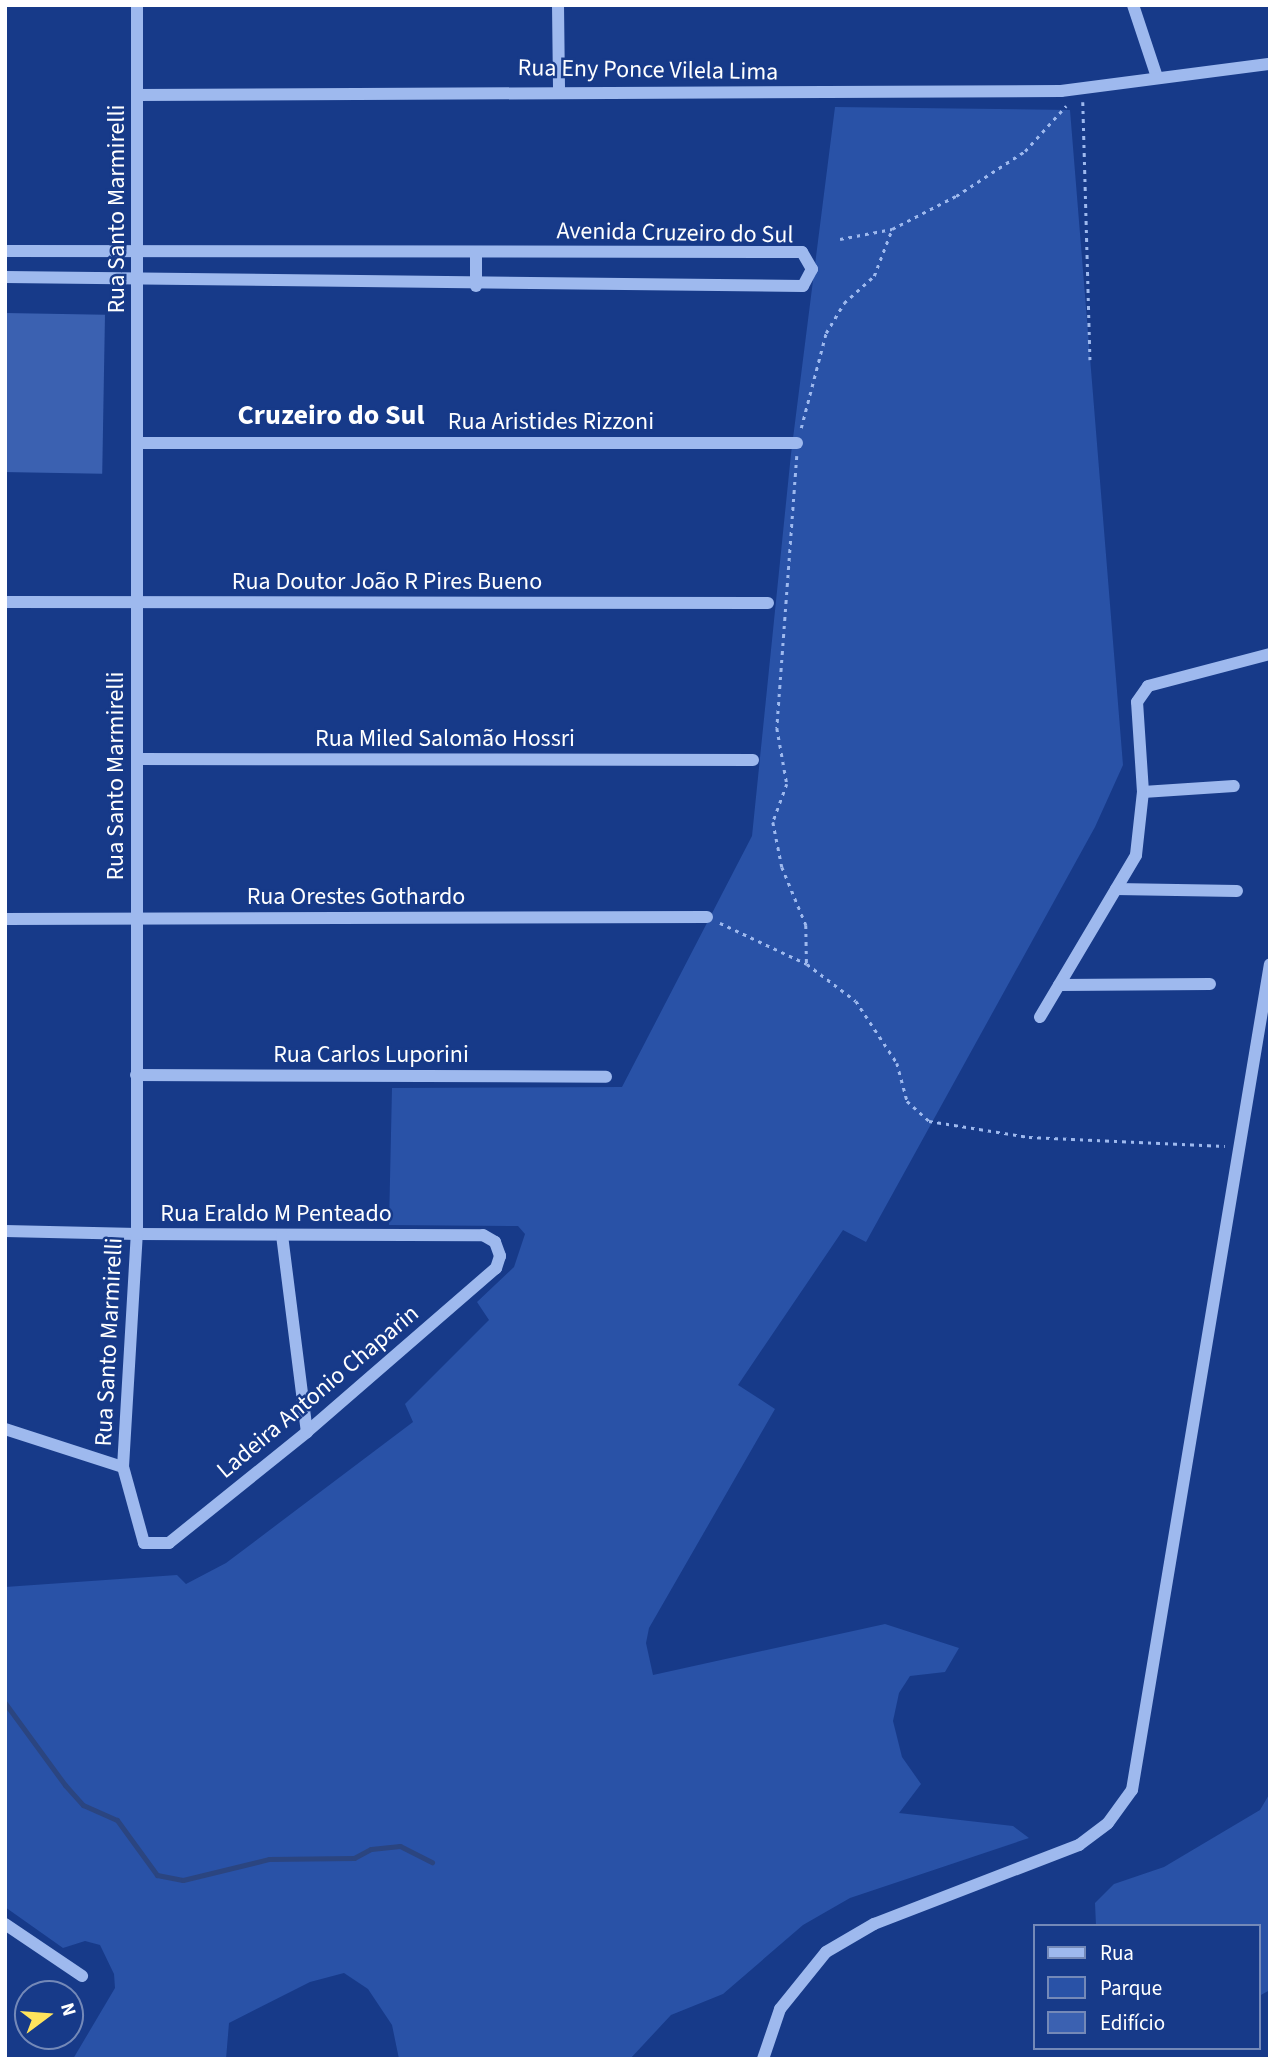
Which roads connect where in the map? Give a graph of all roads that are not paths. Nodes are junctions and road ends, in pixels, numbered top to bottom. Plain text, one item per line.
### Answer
1 (137, 5) edge
2 (558, 5) edge
3 (1133, 5) edge
4 (1270, 64) edge
5 (1157, 77) junction
6 (559, 89) junction
7 (137, 95) junction
8 (5, 251) edge
9 (137, 252) junction
10 (476, 252) junction
11 (5, 277) edge
12 (140, 281) junction
13 (476, 286) junction
14 (136, 443) junction
15 (797, 443) road end
16 (5, 602) edge
17 (137, 603) junction
18 (768, 603) dead end
19 (1270, 654) edge
20 (137, 759) junction
21 (753, 760) dead end
22 (1234, 786) dead end
23 (1143, 792) junction
24 (1115, 889) junction
25 (1237, 891) dead end
26 (707, 917) road end
27 (5, 919) edge
28 (137, 919) junction
29 (1270, 964) edge
30 (1210, 984) dead end
31 (1059, 985) junction
32 (1040, 1017) dead end
33 (136, 1075) junction
34 (606, 1077) dead end
35 (5, 1231) edge
36 (137, 1234) junction
37 (282, 1235) junction
38 (499, 1249) joint
39 (5, 1429) edge
40 (307, 1432) junction
41 (123, 1467) junction
42 (144, 1543) joint
43 (5, 1924) edge
44 (82, 1976) dead end
45 (763, 2059) edge

1 - 7 street, Rua Santo Marmirelli
2 - 6 street
3 - 5 street
4 - 5 street, Rua Eny Ponce Vilela Lima
5 - 6 street, Rua Eny Ponce Vilela Lima
6 - 7 street, Rua Eny Ponce Vilela Lima
7 - 9 street, Rua Santo Marmirelli
8 - 9 street, Avenida Cruzeiro do Sul
9 - 10 street, Avenida Cruzeiro do Sul
9 - 12 street, Rua Santo Marmirelli
10 - 13 street
10 - 13 street, Avenida Cruzeiro do Sul
11 - 12 street, Avenida Cruzeiro do Sul
12 - 13 street, Avenida Cruzeiro do Sul
12 - 14 street, Rua Santo Marmirelli
14 - 15 street, Rua Aristides Rizzoni
14 - 17 street, Rua Santo Marmirelli
16 - 17 street, Rua Doutor João R Pires Bueno
17 - 18 street, Rua Doutor João R Pires Bueno
17 - 20 street, Rua Santo Marmirelli
19 - 23 street
20 - 21 street, Rua Miled Salomão Hossri
20 - 28 street, Rua Santo Marmirelli
22 - 23 street
23 - 24 street
24 - 25 street
24 - 31 street
26 - 28 street, Rua Orestes Gothardo
27 - 28 street, Rua Orestes Gothardo
28 - 33 street, Rua Santo Marmirelli
29 - 45 street
30 - 31 street
31 - 32 street
33 - 34 street, Rua Carlos Luporini
33 - 36 street, Rua Santo Marmirelli
35 - 36 street, Rua Eraldo M Penteado
36 - 37 street, Rua Eraldo M Penteado
36 - 41 street, Rua Santo Marmirelli
37 - 38 street, Rua Eraldo M Penteado
37 - 40 street
38 - 40 street, Ladeira Antonio Chaparin
39 - 41 street
40 - 42 street, Ladeira Antonio Chaparin
41 - 42 street, Rua Santo Marmirelli
43 - 44 street

